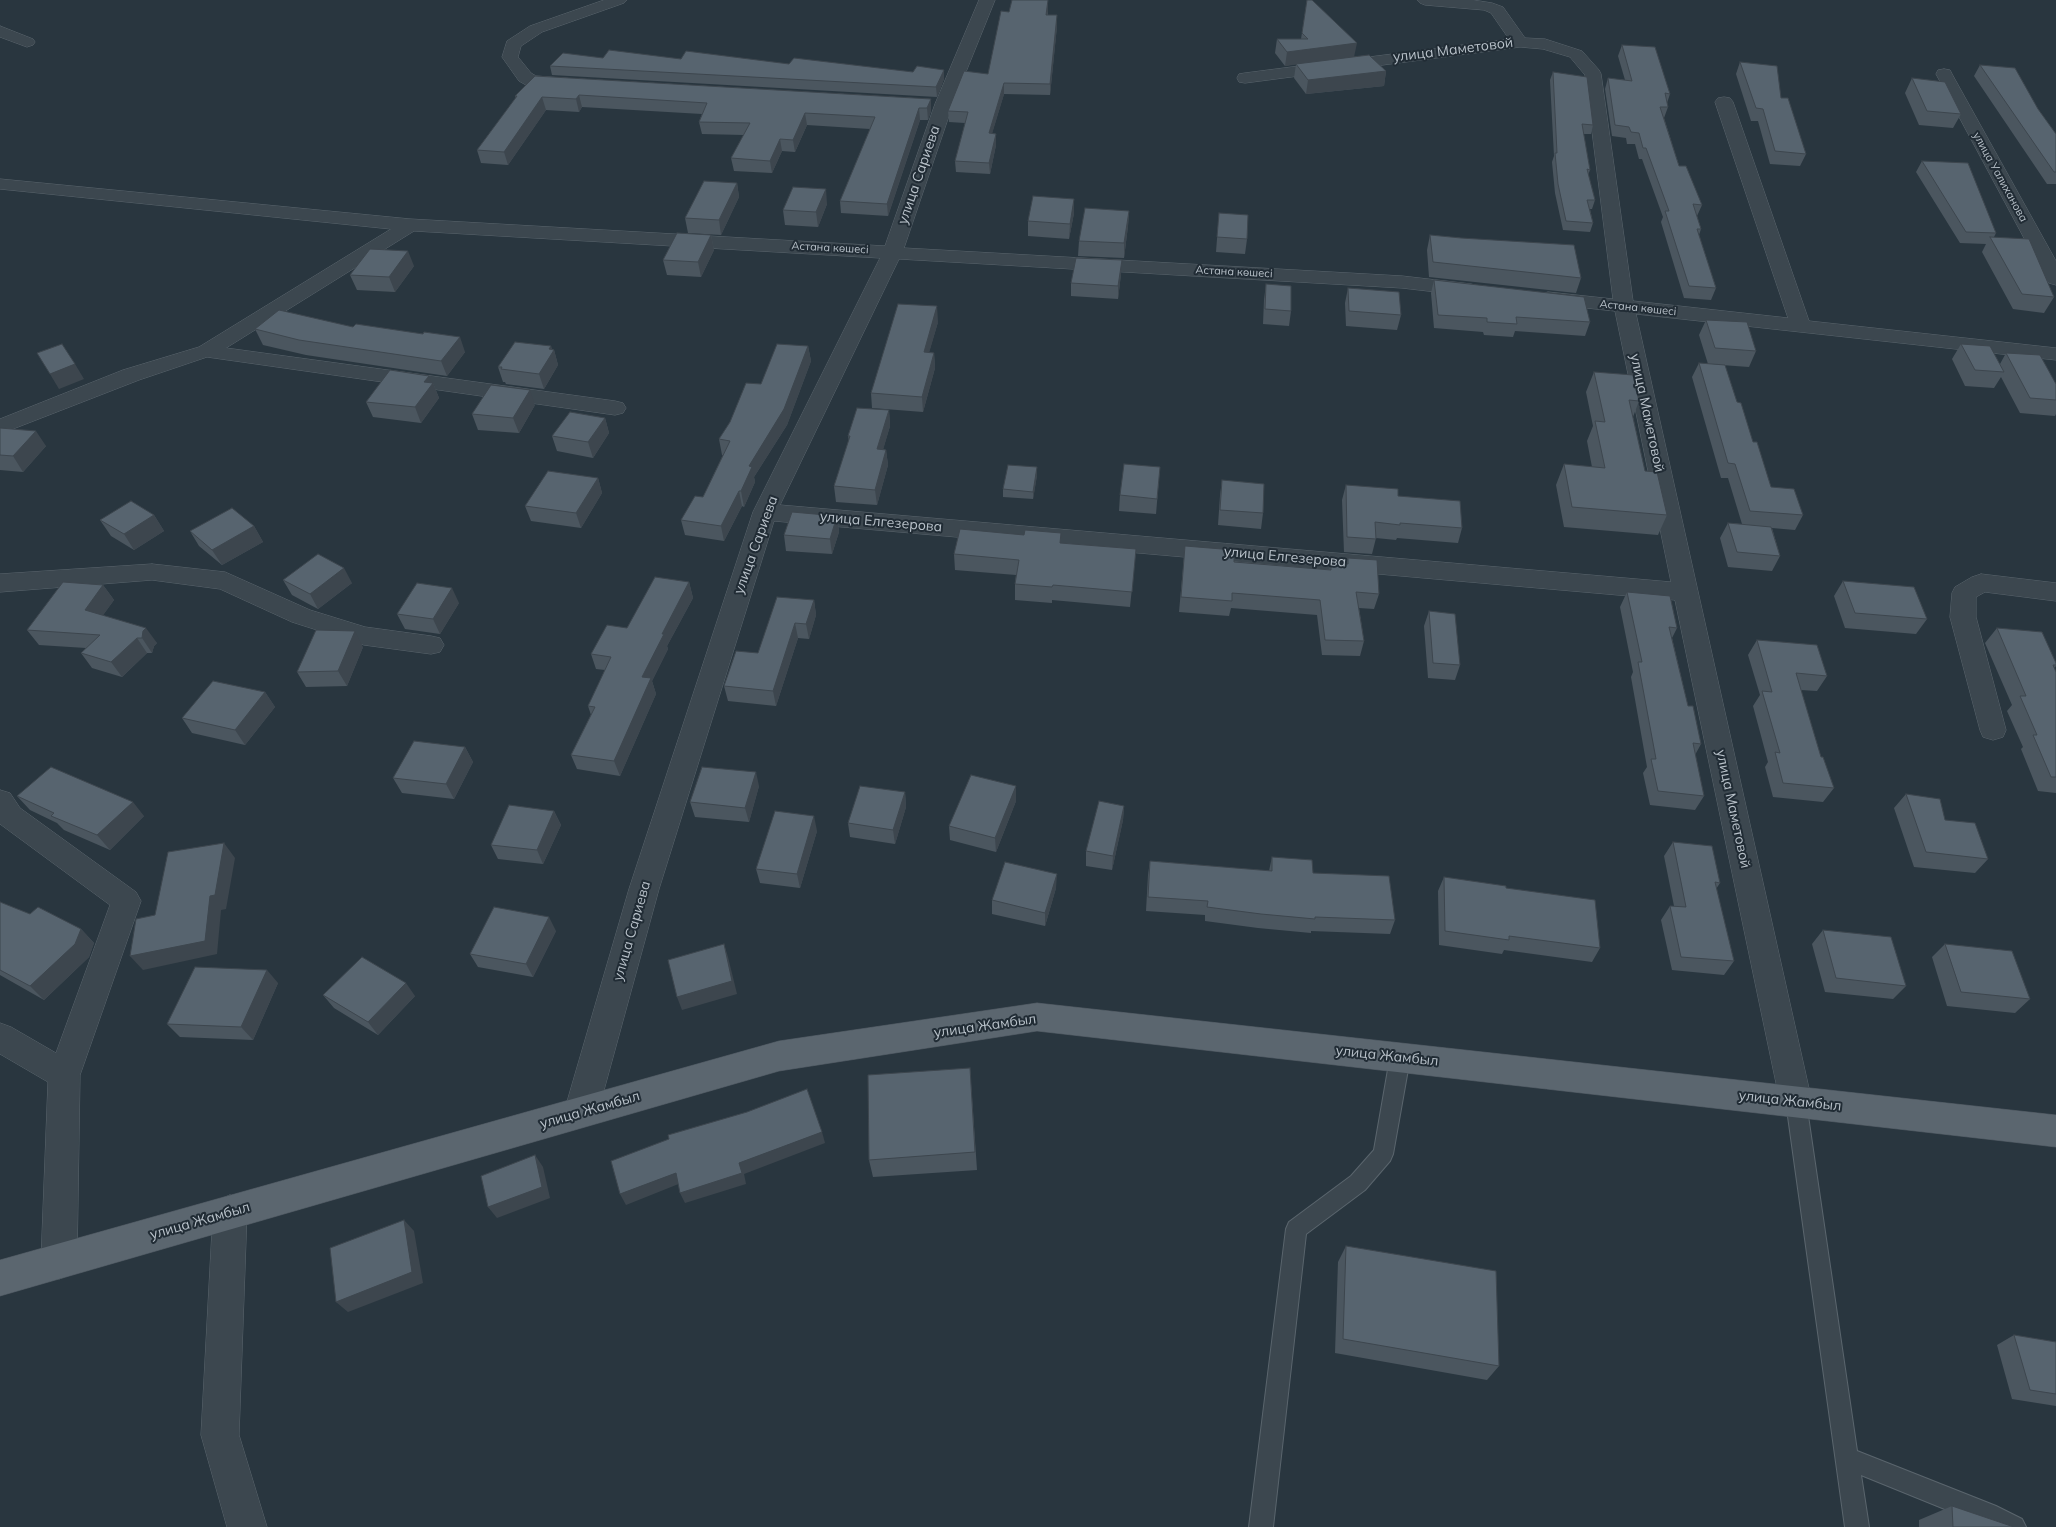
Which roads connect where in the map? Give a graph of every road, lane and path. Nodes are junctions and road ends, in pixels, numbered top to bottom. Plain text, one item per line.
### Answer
1 (619, 0) edge
2 (987, 0) edge
3 (1425, 0) edge
4 (0, 31) edge
5 (27, 42) dead end
6 (1520, 42) junction
7 (1944, 74) dead end
8 (1245, 78) dead end
9 (581, 84) edge
10 (1724, 102) dead end
11 (0, 184) edge
12 (410, 225) junction
13 (893, 252) junction
14 (2056, 279) edge
15 (1488, 292) edge
16 (1527, 296) edge
17 (1624, 306) junction
18 (1801, 326) junction
19 (206, 351) junction
20 (2056, 354) edge
21 (614, 408) dead end
22 (0, 427) edge
23 (765, 512) junction
24 (0, 583) edge
25 (1685, 592) junction
26 (2056, 592) edge
27 (431, 645) dead end
28 (1993, 730) dead end
29 (0, 801) edge
30 (0, 1037) edge
31 (1400, 1058) junction
32 (64, 1075) junction
33 (1796, 1102) junction
34 (581, 1112) junction
35 (2056, 1131) edge
36 (230, 1212) junction
37 (59, 1261) junction
38 (0, 1278) edge
39 (1847, 1458) junction
40 (248, 1527) edge
41 (1261, 1527) edge
42 (1857, 1527) edge
43 (2014, 1527) edge

1 - 9 street
2 - 13 street, улица Сариева
3 - 6 street
4 - 5 street
6 - 8 street, улица Маметовой
6 - 17 street, улица Маметовой
7 - 14 street, улица Уалиханова
10 - 18 street
11 - 12 street, Астана көшесі
12 - 13 street, Астана көшесі
12 - 19 street
13 - 15 street, Астана көшесі
13 - 23 street, улица Сариева
16 - 17 street, Астана көшесі
17 - 18 street, Астана көшесі
17 - 25 street, улица Маметовой
18 - 20 street, Астана көшесі
19 - 21 street
19 - 22 street
23 - 25 street, улица Елгезерова
23 - 34 street, улица Сариева
24 - 27 street
25 - 33 street, улица Маметовой
26 - 28 street
29 - 32 street
30 - 32 street
31 - 33 main road, улица Жамбыл
31 - 34 main road, улица Жамбыл
31 - 41 lane
32 - 37 street
33 - 35 main road, улица Жамбыл
33 - 39 lane
34 - 36 main road, улица Жамбыл
36 - 37 main road, улица Жамбыл
36 - 40 street
37 - 38 main road, улица Жамбыл
39 - 42 lane
39 - 43 lane

